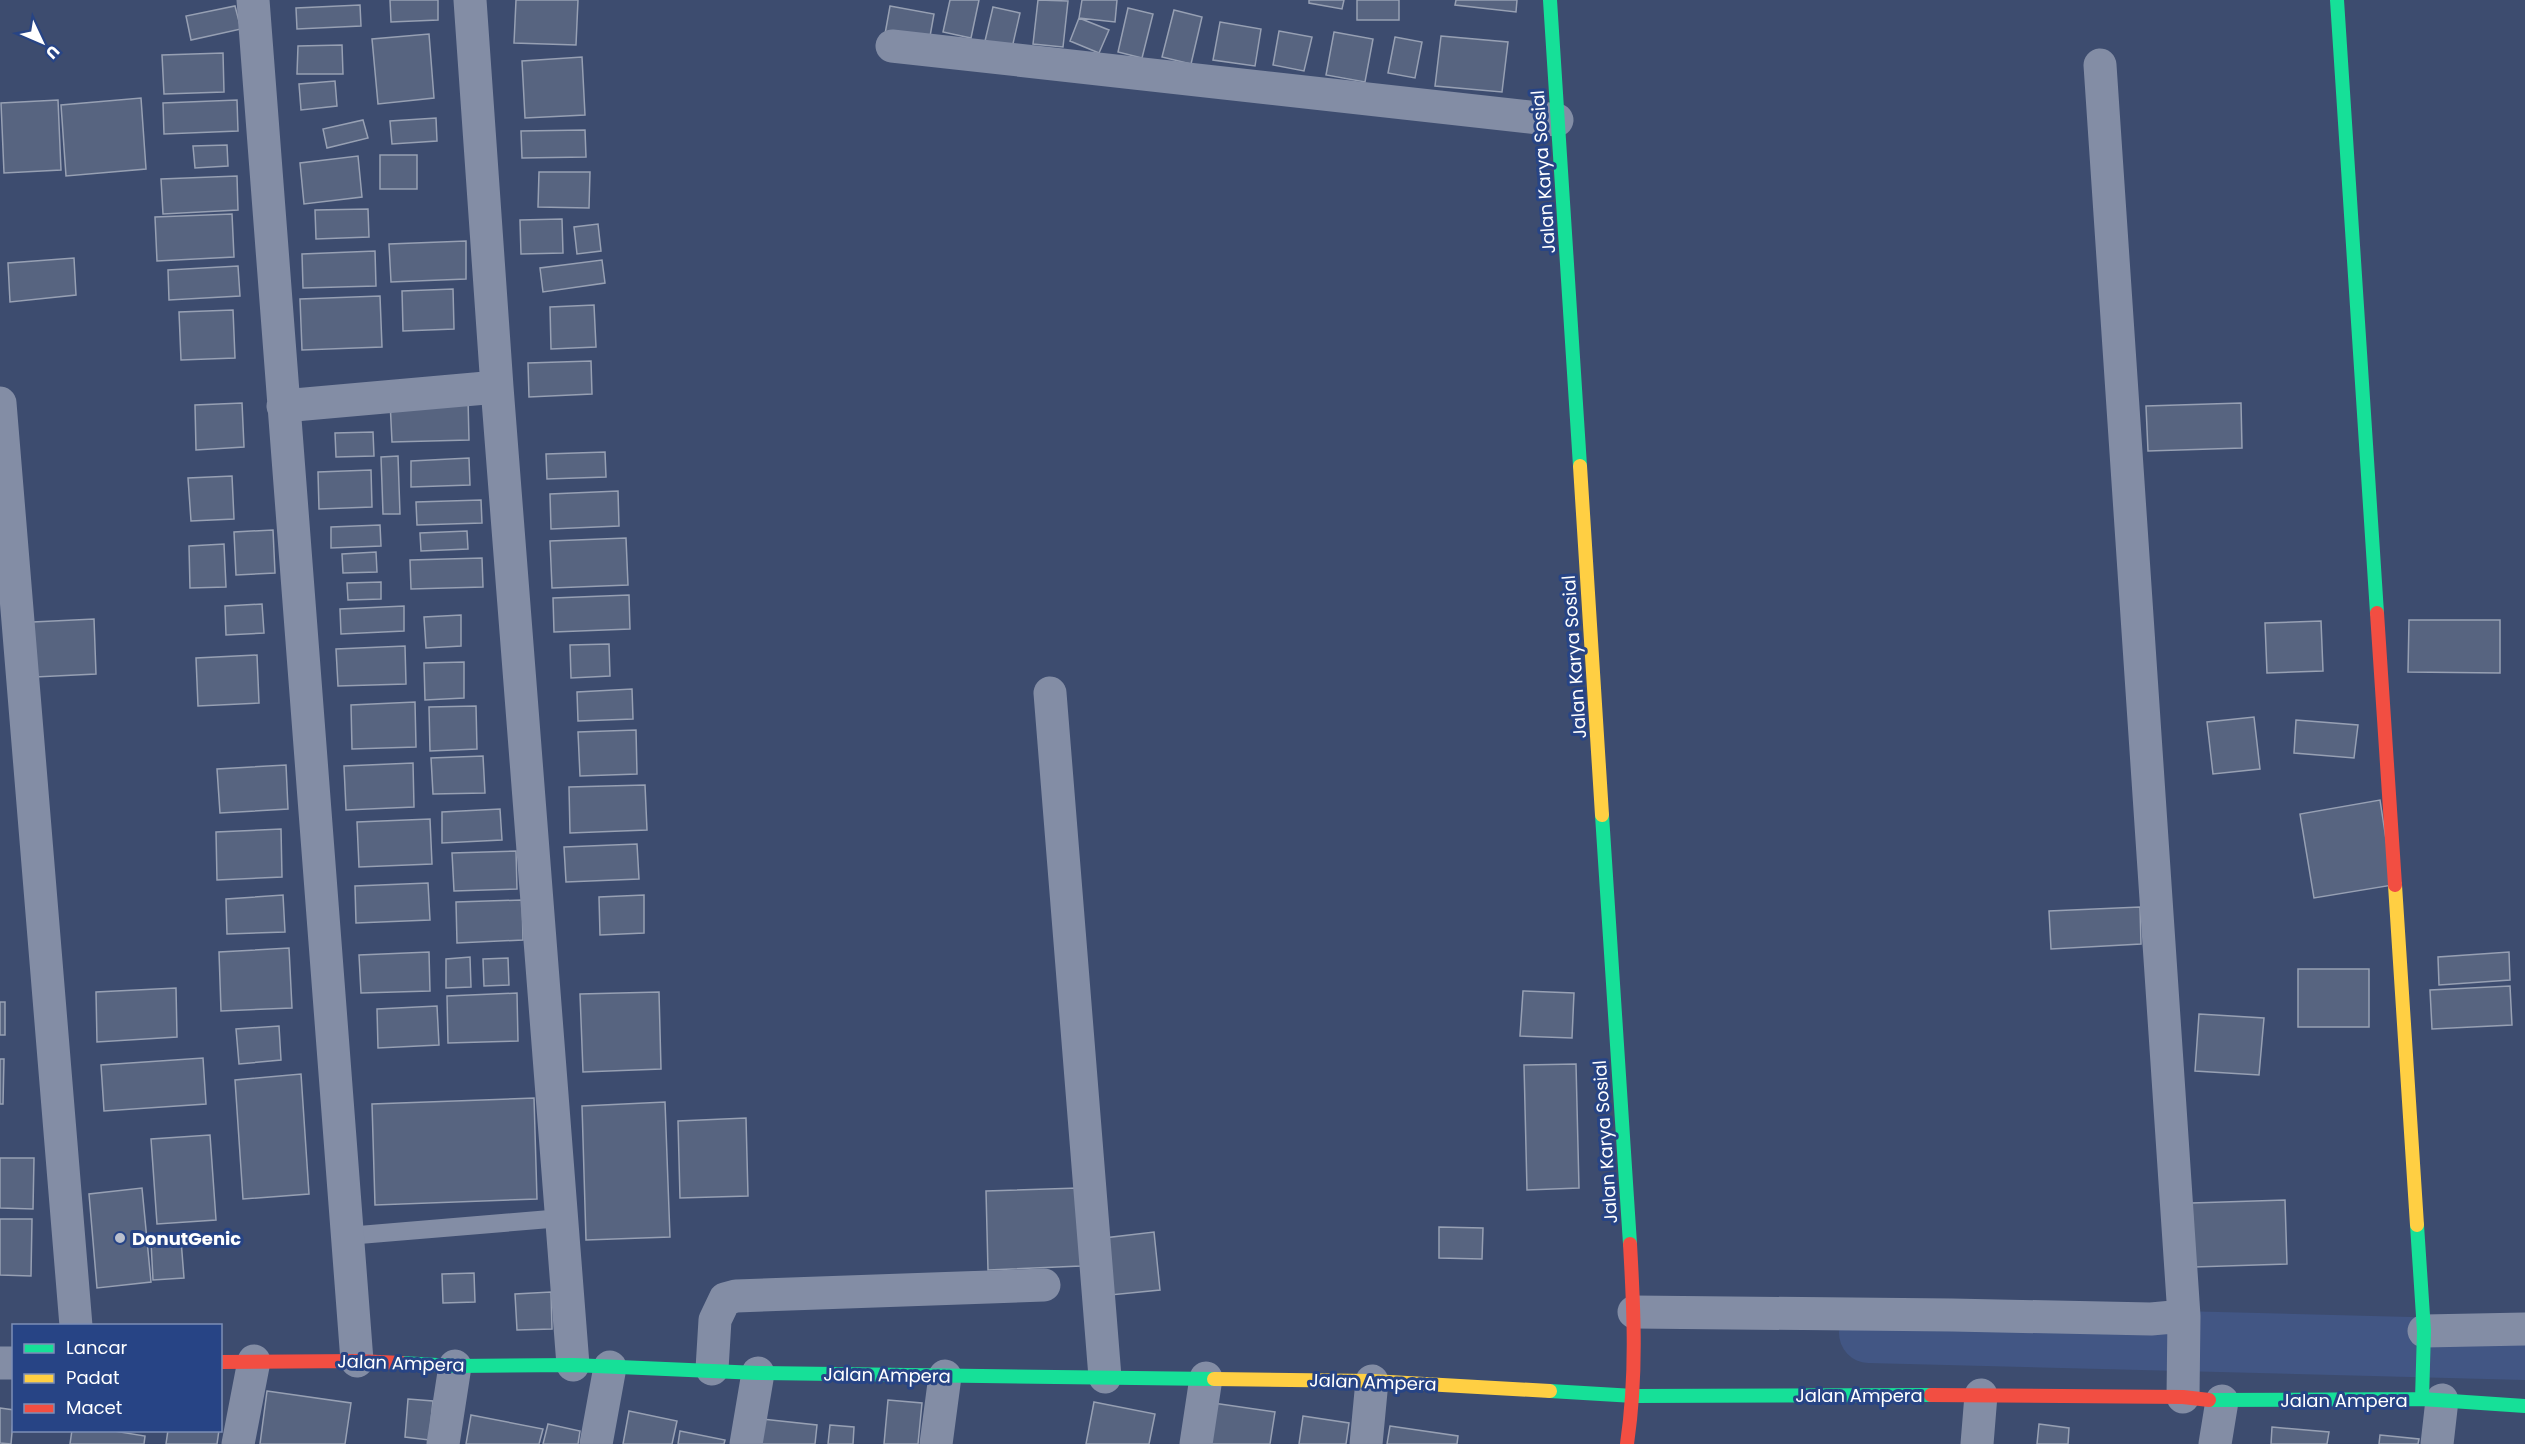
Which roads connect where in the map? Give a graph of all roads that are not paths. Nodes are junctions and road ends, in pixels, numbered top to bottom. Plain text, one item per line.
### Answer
1 (253, 0) edge
2 (470, 0) edge
3 (1550, 0) edge
4 (2337, 0) edge
5 (892, 46) dead end
6 (2100, 65) dead end
7 (1557, 120) junction
8 (497, 387) junction
9 (0, 403) edge
10 (283, 406) junction
11 (1050, 693) dead end
12 (562, 1218) junction
13 (347, 1236) junction
14 (1044, 1285) dead end
15 (1635, 1319) junction
16 (2184, 1321) junction
17 (76, 1324) edge
18 (2525, 1329) edge
19 (2424, 1335) junction
20 (254, 1361) junction
21 (357, 1361) junction
22 (222, 1362) edge
23 (713, 1363) junction
24 (573, 1365) junction
25 (455, 1366) junction
26 (610, 1366) junction
27 (758, 1372) junction
28 (945, 1376) junction
29 (1105, 1377) junction
30 (1206, 1378) junction
31 (1372, 1381) junction
32 (2183, 1389) junction
33 (1981, 1395) junction
34 (1634, 1396) junction
35 (2428, 1396) junction
36 (2222, 1401) junction
37 (2525, 1406) edge
38 (238, 1444) edge
39 (443, 1444) edge
40 (596, 1444) edge
41 (746, 1444) edge
42 (936, 1444) edge
43 (1196, 1444) edge
44 (1366, 1444) edge
45 (1627, 1444) edge
46 (1977, 1444) edge
47 (2216, 1444) edge
48 (2437, 1444) edge

1 - 10 street
2 - 8 street
3 - 7 street, Jalan Karya Sosial
4 - 19 street
5 - 7 street
6 - 16 street
7 - 15 street, Jalan Karya Sosial
8 - 10 street
8 - 12 street
9 - 17 street
10 - 13 street
11 - 29 street
12 - 13 lane
12 - 24 street
13 - 21 street
14 - 23 street
15 - 16 street
15 - 34 street, Jalan Karya Sosial
16 - 32 street
18 - 19 street
19 - 35 street
20 - 21 street, Jalan Ampera
20 - 22 street, Jalan Ampera
20 - 38 street
21 - 25 street, Jalan Ampera
23 - 26 street, Jalan Ampera
23 - 27 street, Jalan Ampera
24 - 25 street, Jalan Ampera
24 - 26 street, Jalan Ampera
25 - 39 street
26 - 40 street
27 - 28 street, Jalan Ampera
27 - 41 street
28 - 29 street, Jalan Ampera
28 - 42 street
29 - 30 street, Jalan Ampera
30 - 31 street, Jalan Ampera
30 - 43 street
31 - 34 street, Jalan Ampera
31 - 44 street
32 - 33 street, Jalan Ampera
32 - 36 street, Jalan Ampera
33 - 34 street, Jalan Ampera
33 - 46 street
34 - 45 street, Jalan Karya Sosial
35 - 36 street, Jalan Ampera
35 - 37 street, Jalan Ampera
35 - 48 street
36 - 47 street

